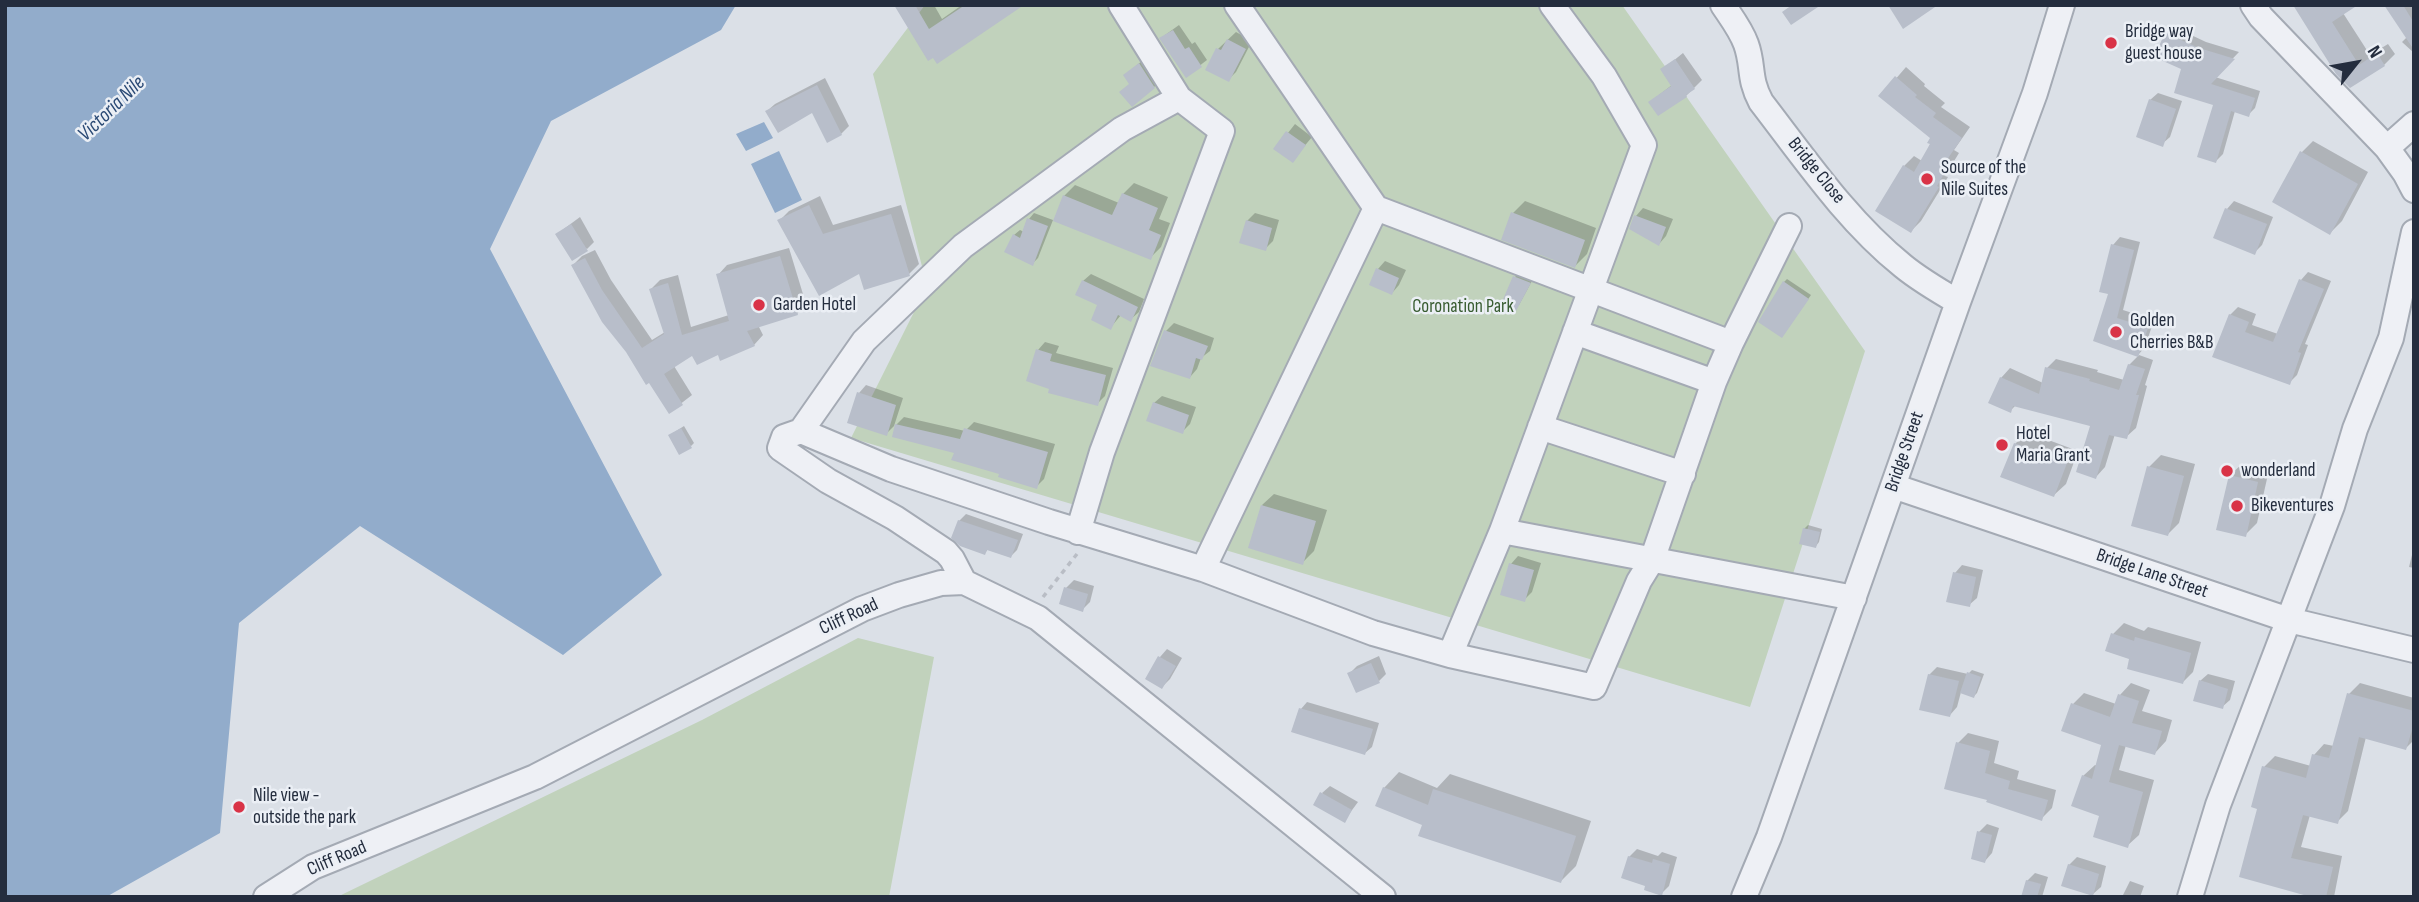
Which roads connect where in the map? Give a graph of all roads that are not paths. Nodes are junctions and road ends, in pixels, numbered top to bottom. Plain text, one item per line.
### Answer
1 (1121, 5) edge
2 (1237, 5) edge
3 (1552, 5) edge
4 (1723, 5) edge
5 (2062, 5) edge
6 (2253, 5) edge
7 (1180, 97) junction
8 (2414, 124) edge
9 (2388, 148) junction
10 (2414, 190) edge
11 (1376, 208) junction
12 (1789, 226) dead end
13 (2414, 232) edge
14 (1590, 291) junction
15 (1958, 302) junction
16 (1575, 331) junction
17 (1731, 343) junction
18 (1714, 382) junction
19 (1540, 427) junction
20 (801, 431) junction
21 (1683, 474) junction
22 (1893, 486) junction
23 (1502, 531) junction
24 (1085, 534) junction
25 (1652, 560) junction
26 (1203, 569) junction
27 (964, 582) junction
28 (1854, 598) junction
29 (2289, 620) junction
30 (2414, 650) edge
31 (1450, 655) junction
32 (266, 897) edge
33 (1383, 897) edge
34 (1744, 897) edge
35 (2190, 897) edge

1 - 7 street
2 - 11 street
3 - 14 street
4 - 15 street, Bridge Close
5 - 15 street, Bridge Street
6 - 9 street
7 - 20 street
7 - 24 street
8 - 9 street
9 - 10 street
11 - 14 street
11 - 26 street
12 - 17 street
13 - 29 street
14 - 16 street
14 - 17 street
15 - 22 street, Bridge Street
16 - 18 street
16 - 19 street
17 - 18 street
18 - 21 street
19 - 21 street
19 - 23 street
20 - 24 street
20 - 27 street
21 - 25 street
22 - 28 street, Bridge Street
22 - 29 street, Bridge Lane Street
23 - 25 street
23 - 31 street
24 - 26 street
25 - 28 street
25 - 31 street
26 - 31 street
27 - 32 street, Cliff Road
27 - 33 street
28 - 34 street, Bridge Street
29 - 30 street, Bridge Lane Street
29 - 35 street

